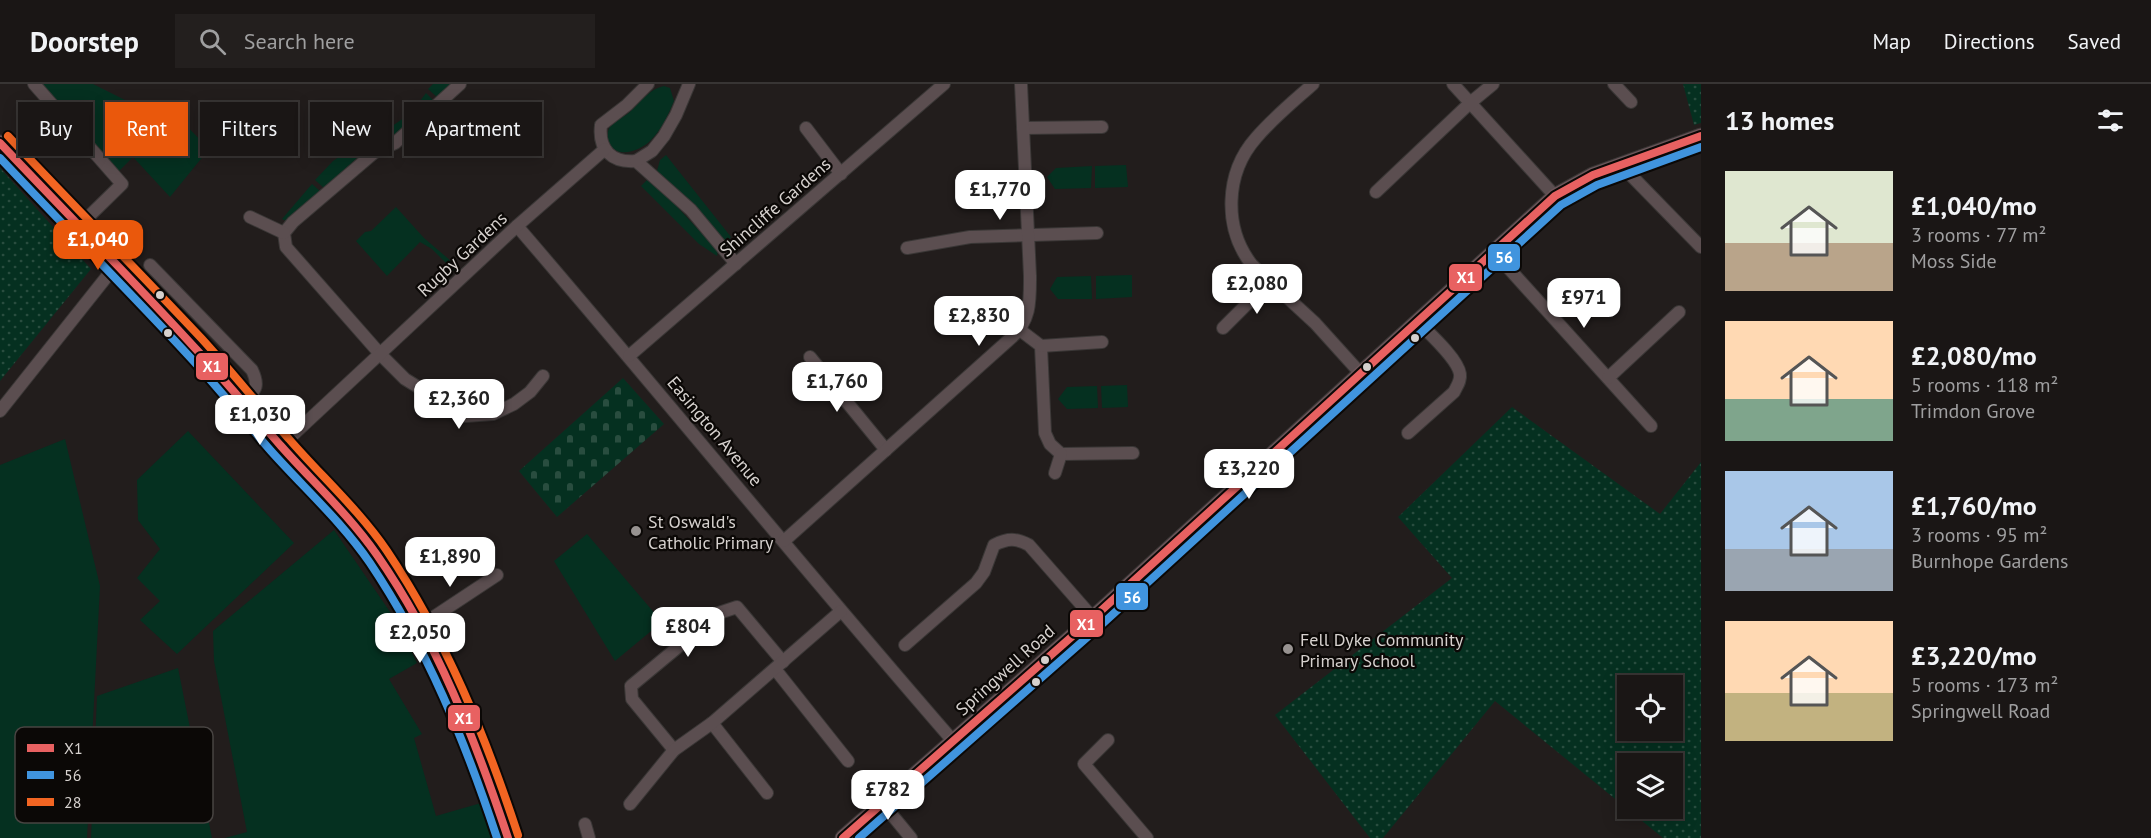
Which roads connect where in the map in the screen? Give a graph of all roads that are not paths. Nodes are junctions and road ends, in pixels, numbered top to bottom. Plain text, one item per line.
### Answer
1 (34, 84) edge
2 (460, 84) edge
3 (648, 84) edge
4 (944, 84) edge
5 (1021, 84) edge
6 (1313, 84) edge
7 (1453, 84) edge
8 (1493, 84) edge
9 (1614, 84) edge
10 (684, 85) edge
11 (1631, 102) dead end
12 (1470, 103) junction
13 (1102, 127) dead end
14 (806, 128) dead end
15 (1023, 128) junction
16 (1701, 136) edge
17 (0, 142) edge
18 (392, 144) edge
19 (605, 149) junction
20 (370, 156) edge
21 (636, 161) junction
22 (1620, 164) junction
23 (842, 174) junction
24 (1376, 192) dead end
25 (1560, 193) junction
26 (250, 217) dead end
27 (517, 226) junction
28 (78, 227) junction
29 (284, 233) junction
30 (1097, 233) dead end
31 (1027, 235) junction
32 (1701, 247) edge
33 (907, 248) dead end
34 (1494, 252) junction
35 (736, 264) junction
36 (116, 265) junction
37 (150, 265) dead end
38 (1269, 282) junction
39 (1679, 312) dead end
40 (1419, 323) junction
41 (1223, 328) dead end
42 (1020, 330) junction
43 (1102, 342) dead end
44 (1041, 346) junction
45 (381, 355) junction
46 (629, 356) junction
47 (810, 357) dead end
48 (1362, 375) junction
49 (543, 376) dead end
50 (1608, 378) junction
51 (244, 403) junction
52 (0, 411) edge
53 (1651, 426) dead end
54 (1408, 433) dead end
55 (281, 446) junction
56 (886, 450) junction
57 (1133, 453) dead end
58 (1061, 454) junction
59 (1055, 473) dead end
60 (784, 541) junction
61 (497, 575) dead end
62 (841, 611) junction
63 (1093, 618) junction
64 (420, 626) junction
65 (905, 645) dead end
66 (779, 665) junction
67 (712, 723) junction
68 (1108, 740) dead end
69 (954, 742) junction
70 (674, 750) junction
71 (848, 761) dead end
72 (767, 793) dead end
73 (630, 804) dead end
74 (883, 804) junction
75 (585, 824) dead end
76 (508, 838) edge
77 (589, 838) edge
78 (843, 838) edge
79 (911, 838) edge
80 (1147, 838) edge

1 - 28 street
2 - 18 street
3 - 19 street
4 - 23 street, Shincliffe Gardens
5 - 15 street
6 - 38 street
7 - 12 street
8 - 12 street
9 - 11 street
10 - 21 street
12 - 24 street
12 - 25 street
13 - 15 street
14 - 23 street
15 - 31 street
16 - 22 main road, Springwell Road
17 - 28 main road
19 - 21 street
19 - 27 street, Rugby Gardens
20 - 29 street
21 - 35 street
22 - 25 main road, Springwell Road
22 - 32 street
23 - 35 street, Shincliffe Gardens
25 - 34 main road, Springwell Road
26 - 29 street
27 - 45 street, Rugby Gardens
27 - 46 street, Easington Avenue
28 - 36 main road
29 - 45 street
30 - 31 street
31 - 33 street
31 - 42 street
34 - 40 main road, Springwell Road
34 - 50 street
35 - 46 street, Shincliffe Gardens
36 - 51 main road
36 - 52 street
37 - 51 street
38 - 41 street
38 - 48 street
39 - 50 street
40 - 48 main road, Springwell Road
40 - 54 street
42 - 44 street
42 - 56 street
43 - 44 street
44 - 58 street
45 - 49 street
45 - 55 street, Rugby Gardens
46 - 60 street, Easington Avenue
47 - 56 street
48 - 63 main road, Springwell Road
50 - 53 street
51 - 55 main road
55 - 64 main road
56 - 60 street
57 - 58 street
58 - 59 street
60 - 62 street, Easington Avenue
61 - 64 street
62 - 66 street
62 - 69 street, Easington Avenue
63 - 65 street
63 - 69 main road, Springwell Road
64 - 76 main road
66 - 67 street
66 - 70 street
66 - 71 street
67 - 70 street
67 - 72 street
68 - 80 street
69 - 74 main road, Springwell Road
70 - 73 street
74 - 78 main road, Springwell Road
74 - 79 street
75 - 77 street

